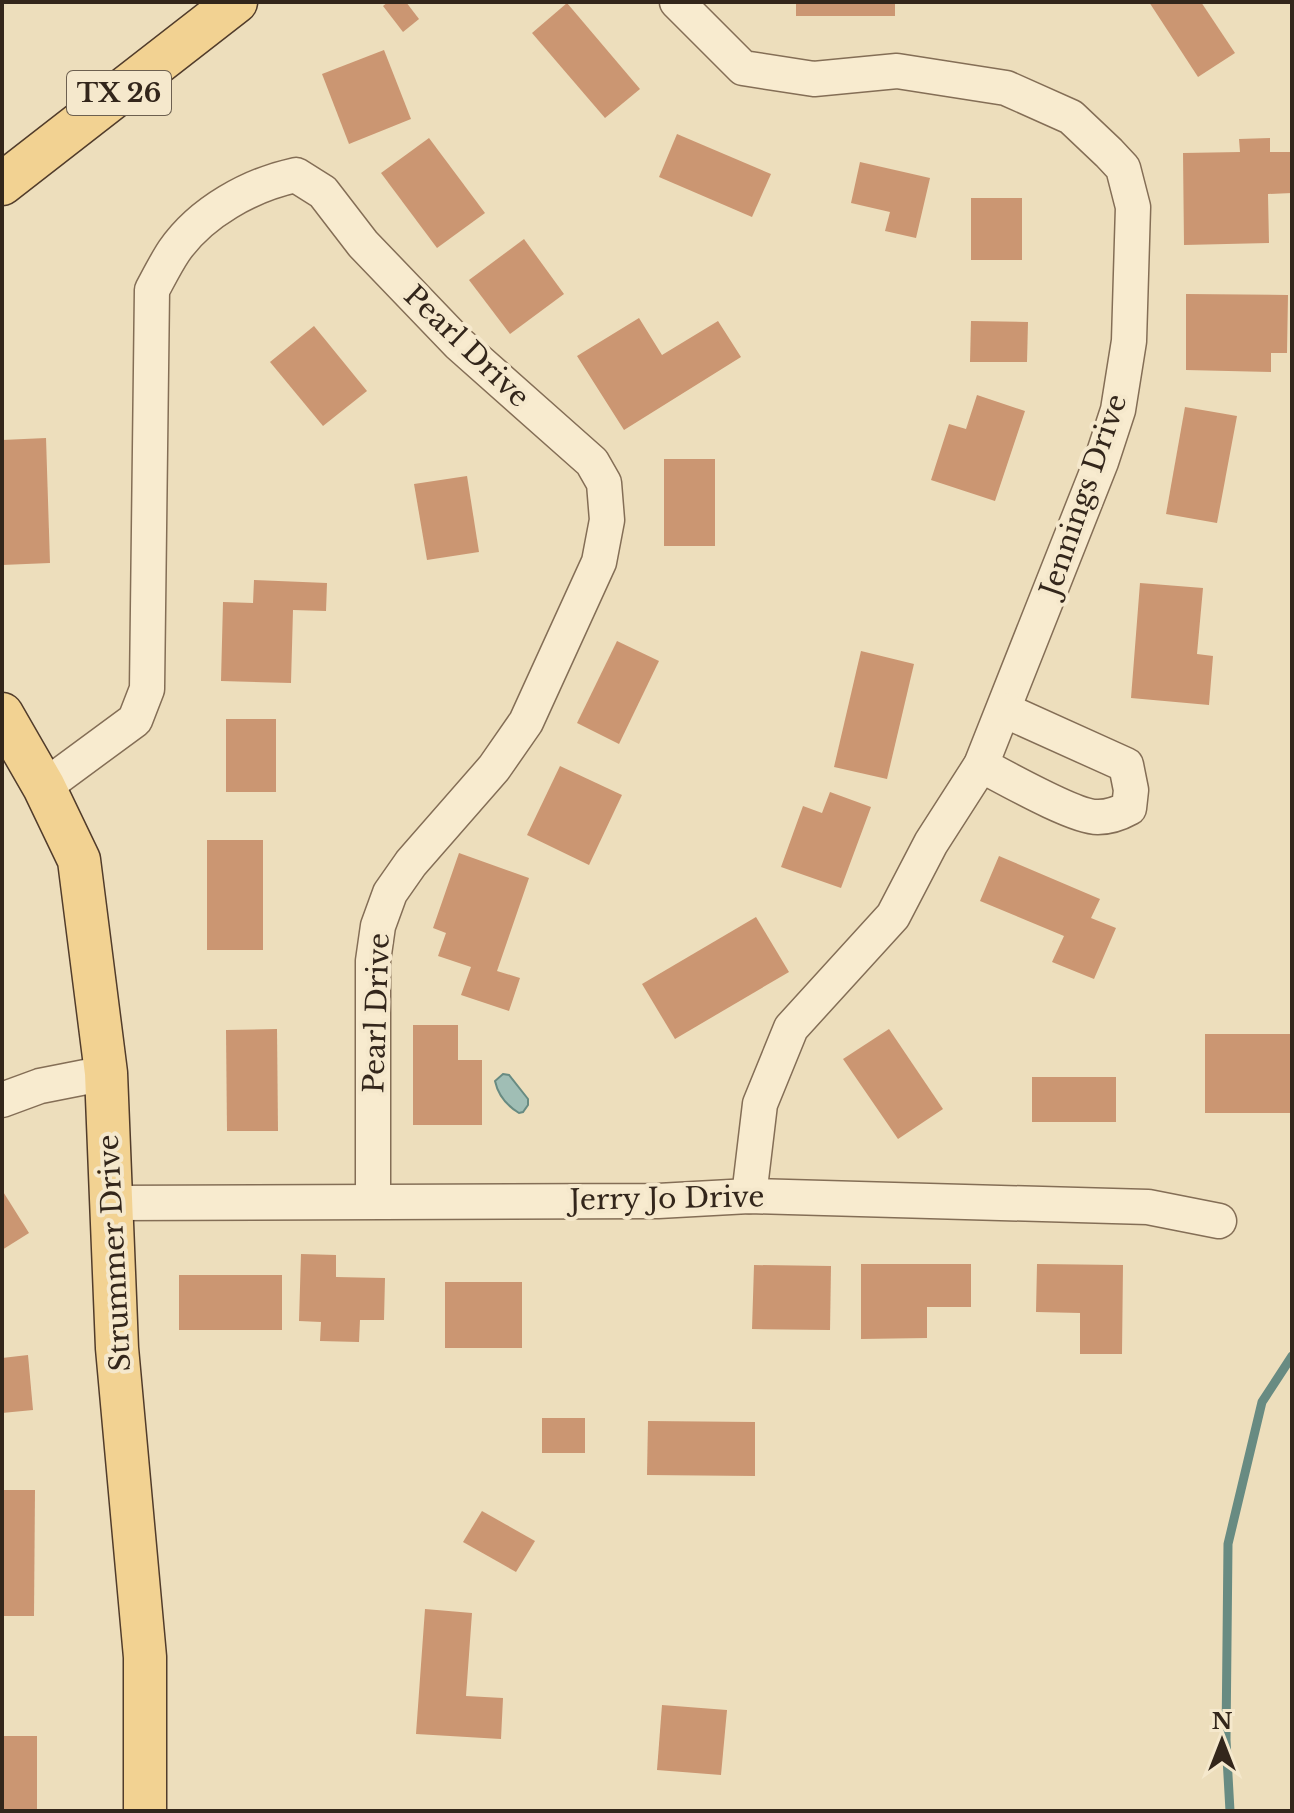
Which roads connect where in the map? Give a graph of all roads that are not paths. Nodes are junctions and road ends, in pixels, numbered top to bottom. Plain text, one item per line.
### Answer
1 (677, 2) edge
2 (212, 10) edge
3 (2, 184) edge
4 (1004, 710) junction
5 (2, 714) edge
6 (981, 765) junction
7 (44, 787) junction
8 (106, 1073) junction
9 (2, 1100) edge
10 (749, 1196) junction
11 (373, 1201) junction
12 (113, 1203) junction
13 (1219, 1221) dead end
14 (145, 1811) edge

1 - 4 street, Jennings Drive
2 - 3 main road, TX 26
4 - 6 street, Jennings Drive
4 - 6 street
5 - 7 main road, Strummer Drive
6 - 10 street, Jennings Drive
7 - 8 main road, Strummer Drive
7 - 11 street, Pearl Drive
8 - 9 street
8 - 12 main road, Strummer Drive
10 - 11 street, Jerry Jo Drive
10 - 13 street, Jerry Jo Drive
11 - 12 street, Jerry Jo Drive
12 - 14 main road, Strummer Drive

